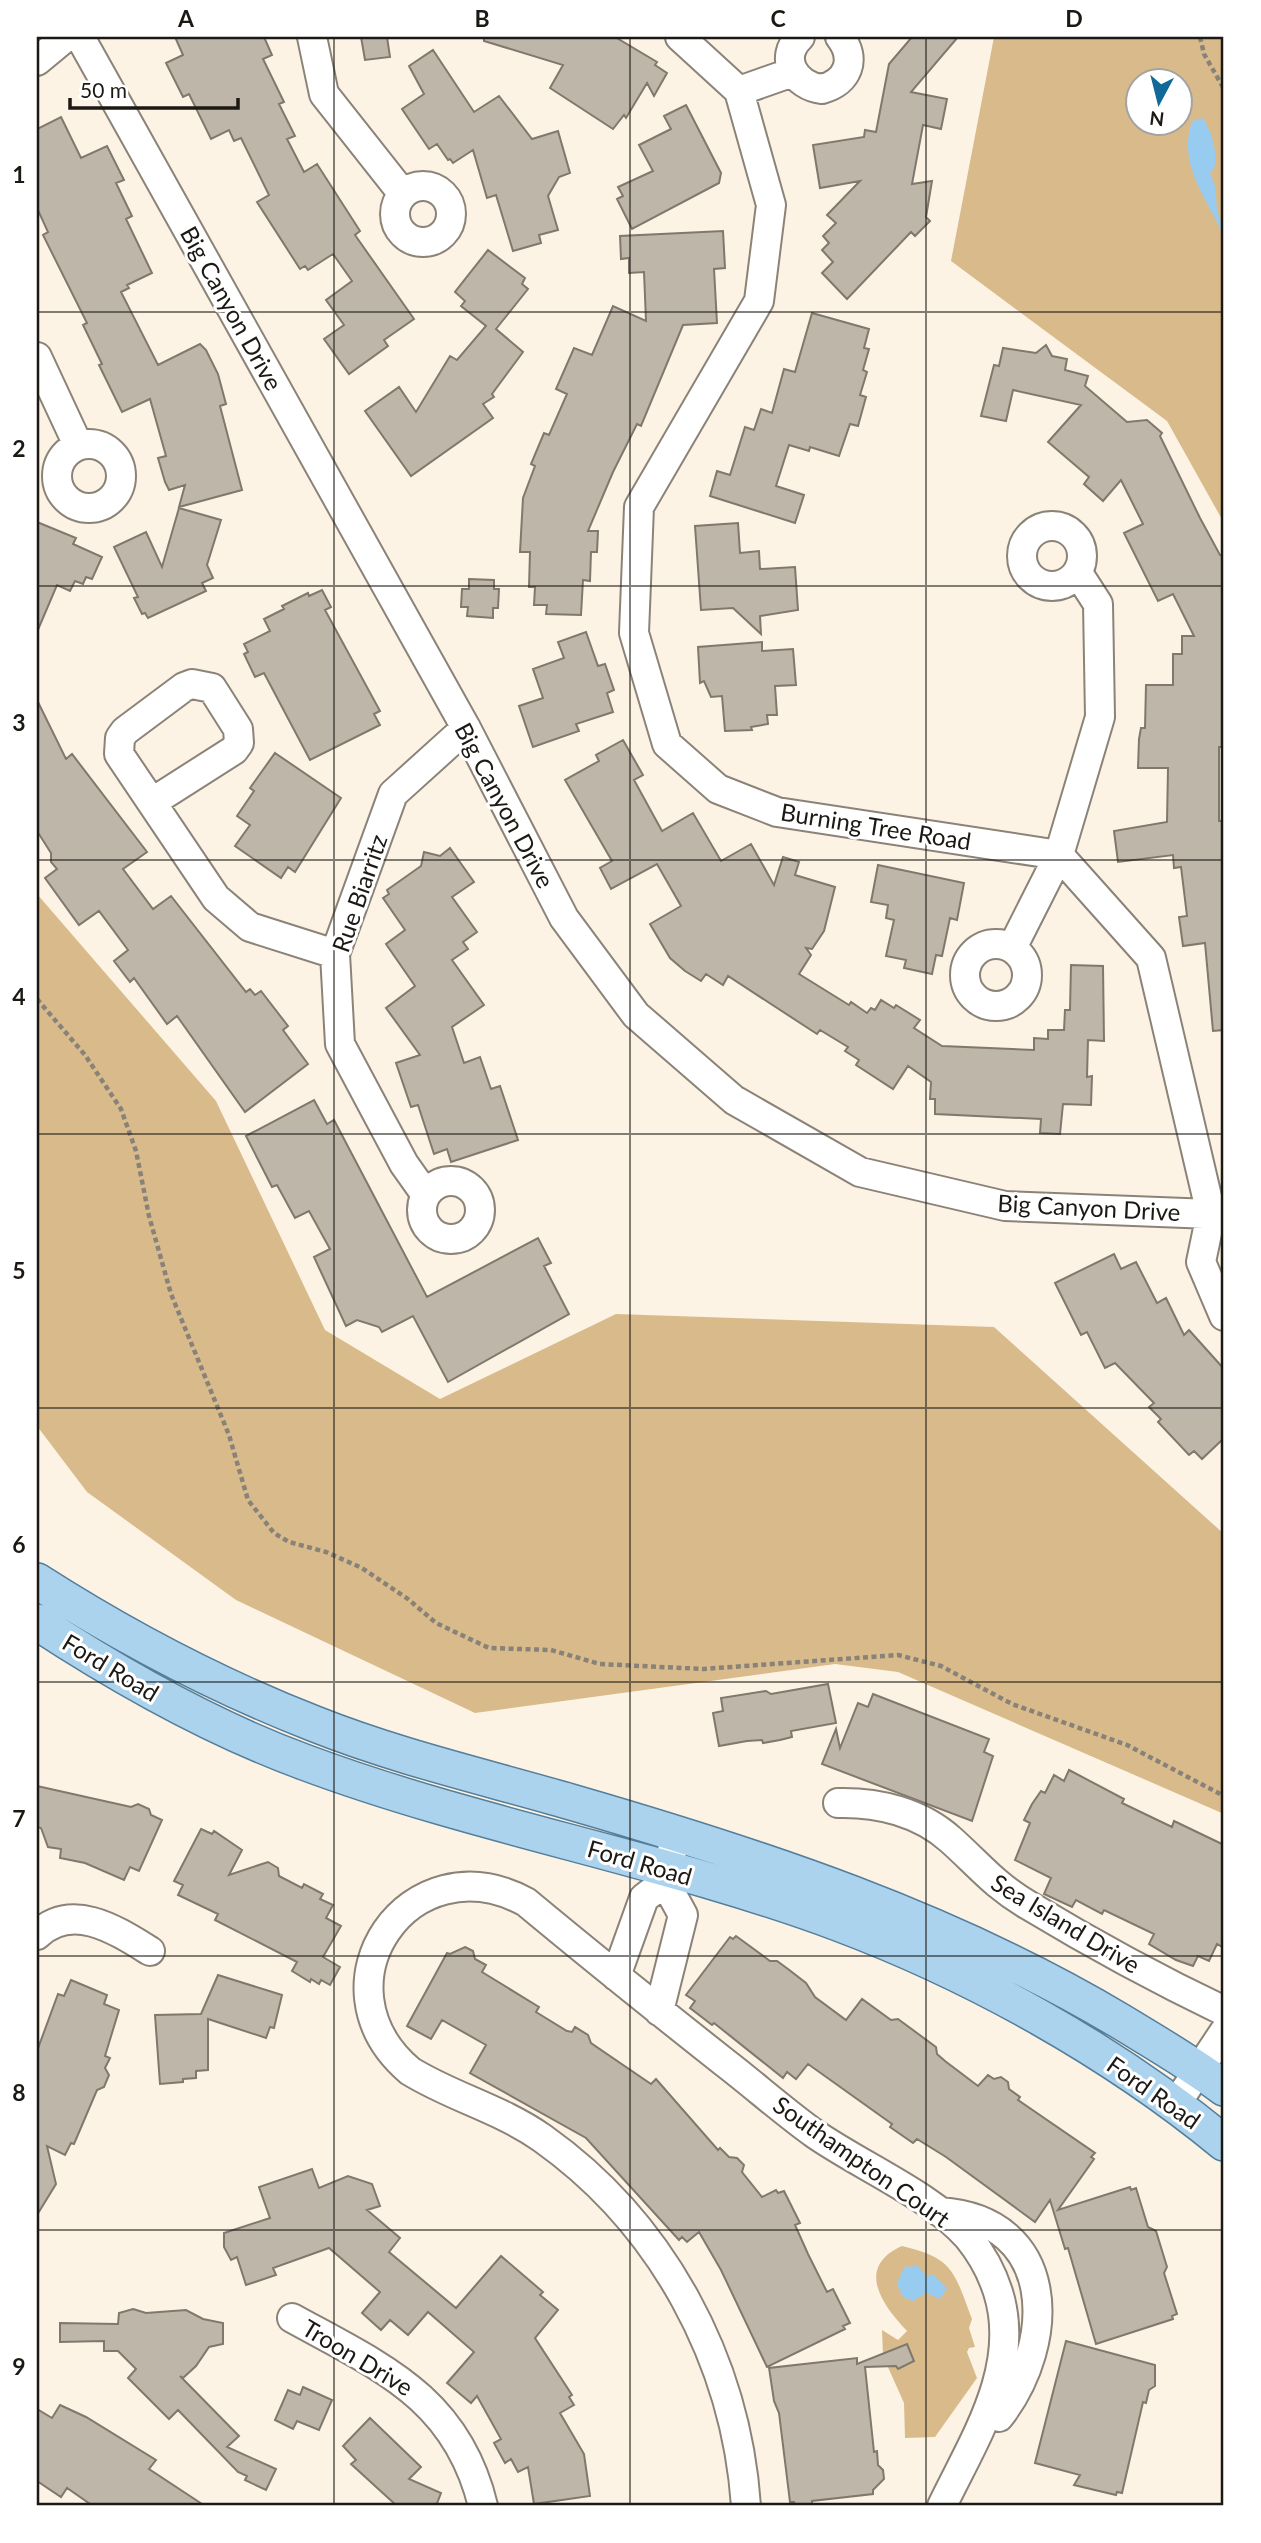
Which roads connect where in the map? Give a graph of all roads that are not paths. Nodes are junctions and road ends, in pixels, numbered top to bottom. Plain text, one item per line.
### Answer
1 (66, 37) edge
2 (80, 37) edge
3 (312, 37) edge
4 (680, 37) edge
5 (800, 37) edge
6 (840, 37) edge
7 (37, 61) edge
8 (793, 72) junction
9 (738, 91) junction
10 (403, 194) dead end
11 (37, 357) edge
12 (78, 445) dead end
13 (1078, 573) dead end
14 (466, 728) junction
15 (153, 801) junction
16 (1059, 855) junction
17 (1012, 948) dead end
18 (335, 954) junction
19 (426, 1195) dead end
20 (1220, 1213) edge
21 (1224, 1316) edge
22 (37, 1581) edge
23 (37, 1622) edge
24 (838, 1804) dead end
25 (676, 1834) junction
26 (666, 1876) junction
27 (37, 1935) edge
28 (150, 1951) dead end
29 (616, 1976) junction
30 (659, 2011) junction
31 (1224, 2011) edge
32 (1224, 2032) edge
33 (1212, 2079) edge
34 (1176, 2104) junction
35 (1224, 2143) edge
36 (940, 2212) junction
37 (292, 2318) dead end
38 (977, 2431) junction
39 (483, 2506) edge
40 (746, 2506) edge
41 (942, 2506) edge

1 - 7 street
2 - 14 street, Big Canyon Drive
3 - 10 street
4 - 9 street
5 - 8 street
6 - 8 street
8 - 9 street
9 - 16 street, Burning Tree Road
11 - 12 street
13 - 16 street
14 - 18 street, Rue Biarritz
14 - 20 street, Big Canyon Drive
15 - 15 street
15 - 18 street
16 - 17 street
16 - 20 street
18 - 19 street, Rue Biarritz
20 - 21 street
22 - 25 main road, Ford Road
23 - 26 main road, Ford Road
24 - 31 street, Sea Island Drive
25 - 26 street
25 - 33 main road, Ford Road
26 - 29 street
26 - 30 street
26 - 34 main road, Ford Road
27 - 28 street
29 - 30 street, Southampton Court
29 - 40 street, Southampton Court
30 - 36 street, Southampton Court
32 - 33 street
33 - 34 street
34 - 35 main road, Ford Road
36 - 38 street, Southampton Court
36 - 38 street
37 - 39 street, Troon Drive
38 - 41 street, Southampton Court

